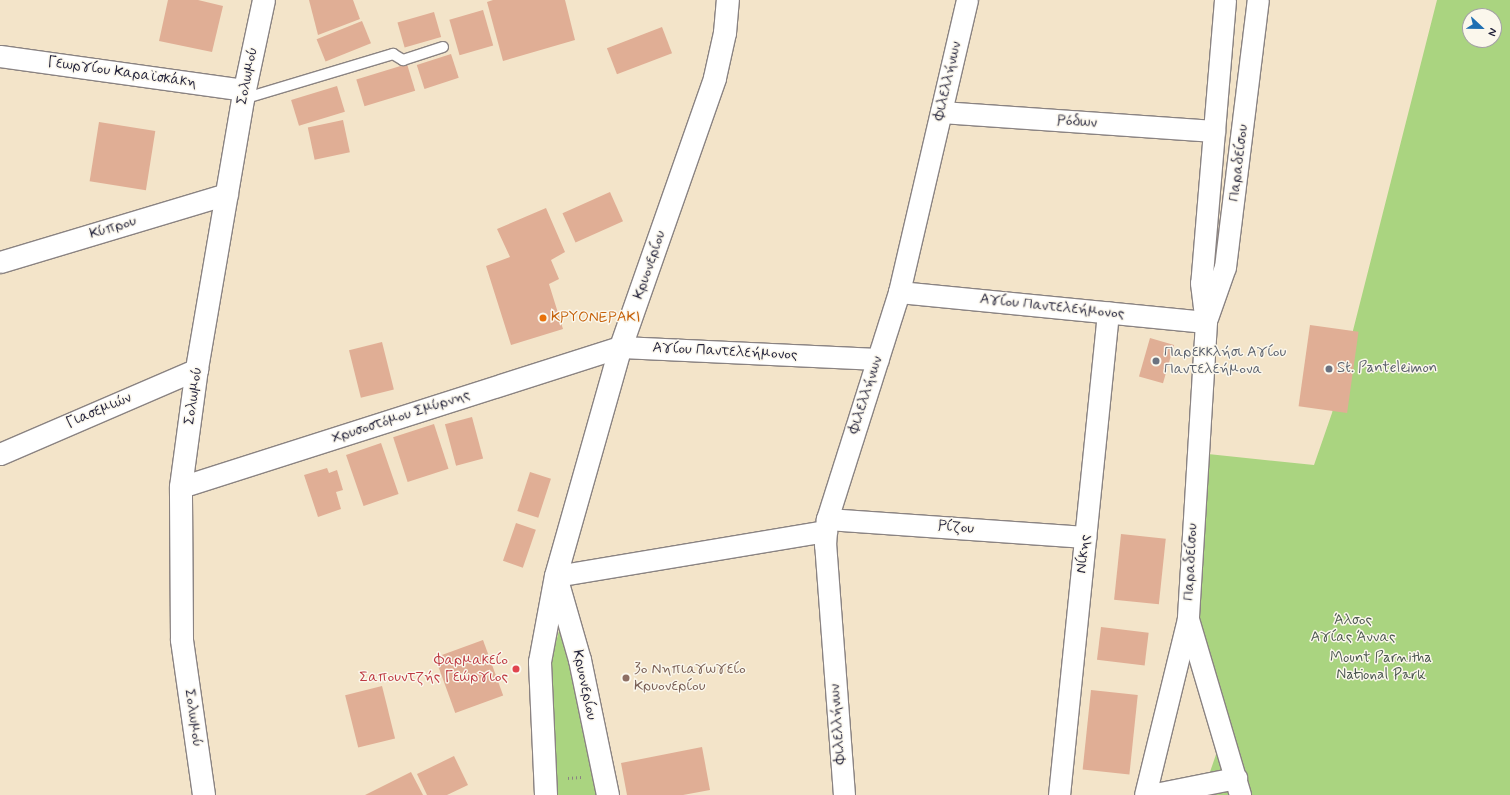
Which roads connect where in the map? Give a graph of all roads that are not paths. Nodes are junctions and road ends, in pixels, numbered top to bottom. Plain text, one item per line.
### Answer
1 (264, 0) edge
2 (728, 0) edge
3 (967, 0) edge
4 (1224, 0) edge
5 (1258, 0) edge
6 (443, 48) dead end
7 (2, 57) edge
8 (244, 94) junction
9 (941, 112) junction
10 (1214, 131) junction
11 (227, 194) junction
12 (0, 262) edge
13 (899, 292) junction
14 (1108, 312) junction
15 (1206, 322) junction
16 (621, 347) junction
17 (878, 359) junction
18 (197, 369) junction
19 (0, 454) edge
20 (181, 487) junction
21 (826, 525) junction
22 (1085, 537) junction
23 (556, 576) junction
24 (1188, 619) junction
25 (606, 785) edge
26 (1238, 786) edge
27 (545, 788) edge
28 (200, 793) edge
29 (844, 795) edge
30 (1059, 795) edge
31 (1145, 795) edge
32 (1150, 795) edge

1 - 8 main road, Σολωμού
2 - 16 main road, Κρυονερίου
3 - 9 street, Φιλελλήνων
4 - 10 street, Παραδείσου
5 - 15 street, Παραδείσου
6 - 8 lane
7 - 8 street, Γεωργίου Καραϊσκάκη
8 - 11 main road, Σολωμού
9 - 10 street, Ρόδων
9 - 13 street, Φιλελλήνων
10 - 15 street, Παραδείσου
11 - 12 street, Κύπρου
11 - 18 main road, Σολωμού
13 - 14 street, Αγίου Παντελεήμονος
13 - 17 street, Φιλελλήνων
14 - 15 street, Αγίου Παντελεήμονος
14 - 22 street, Νίκης
15 - 24 street, Παραδείσου
16 - 17 street, Αγίου Παντελεήμονος
16 - 20 street, Χρυσοστόμου Σμύρνης
16 - 23 main road, Κρυονερίου
17 - 21 street, Φιλελλήνων
18 - 19 street, Γιασεμιών
18 - 20 main road, Σολωμού
20 - 28 main road, Σολωμού
21 - 22 street, Ρίζου
21 - 23 street, Ρίζου
21 - 29 street, Φιλελλήνων
22 - 30 street, Νίκης
23 - 25 main road, Κρυονερίου
23 - 27 main road, Κρυονερίου
24 - 26 street, Παραδείσου
24 - 31 street
26 - 32 street

